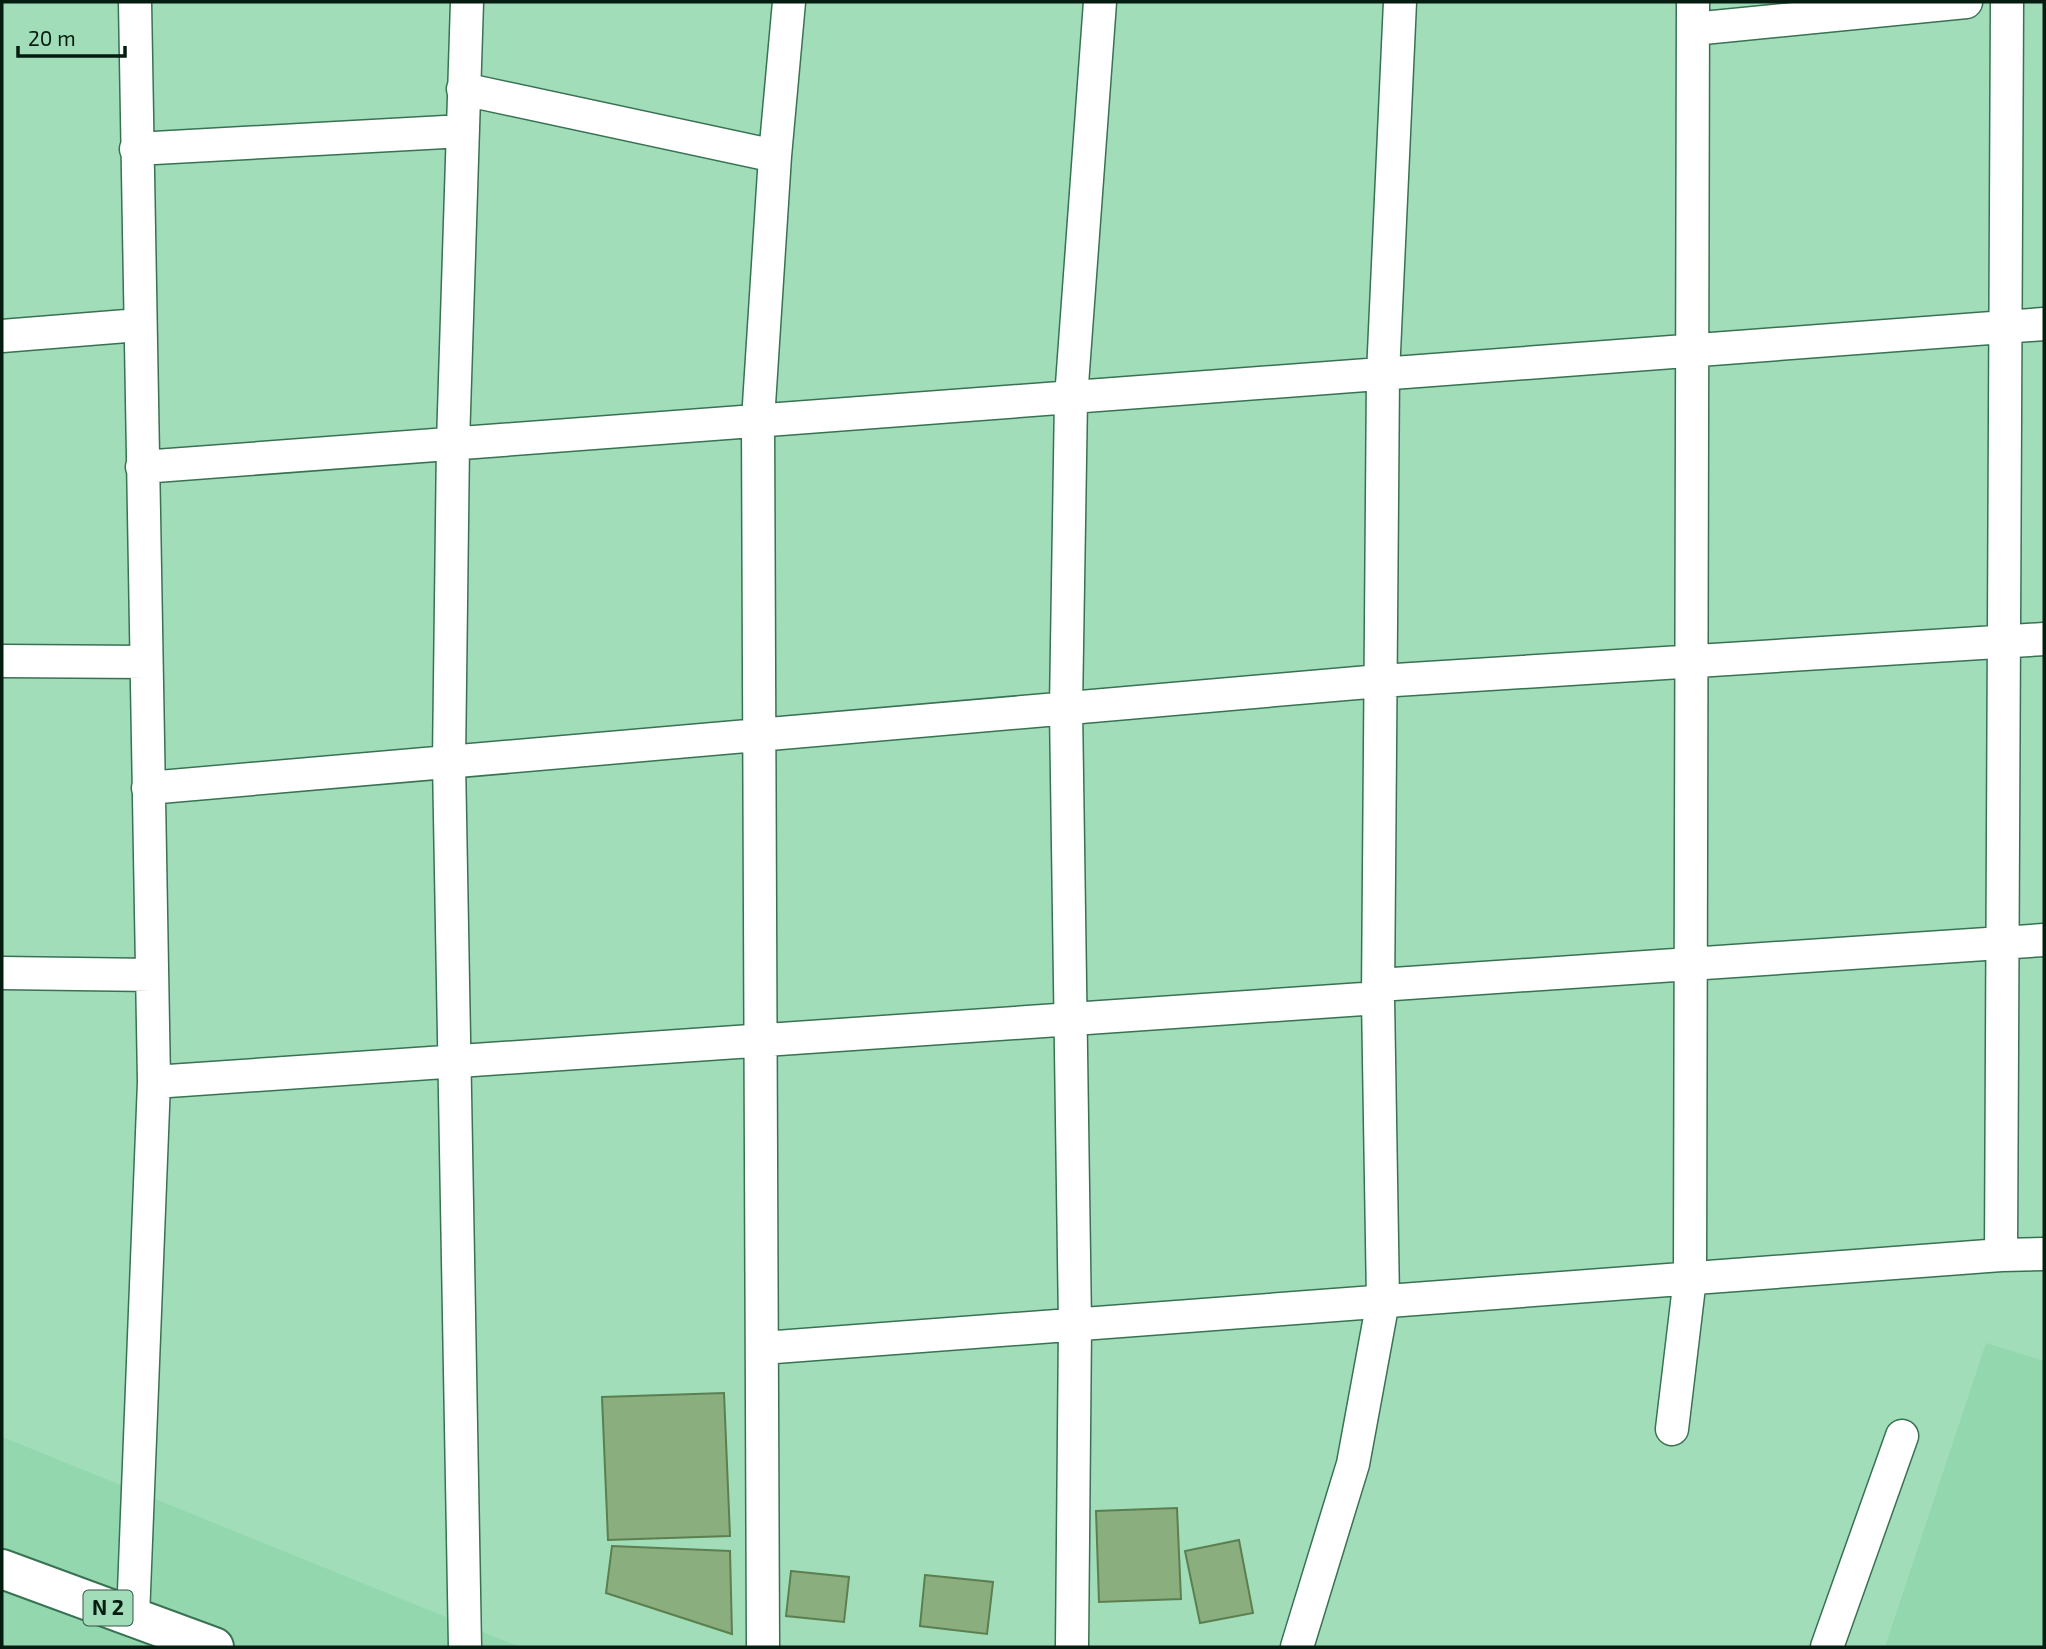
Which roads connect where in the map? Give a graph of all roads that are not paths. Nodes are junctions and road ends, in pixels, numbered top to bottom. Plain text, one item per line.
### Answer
1 (135, 2) edge
2 (467, 2) edge
3 (789, 2) edge
4 (1100, 2) edge
5 (1400, 2) edge
6 (1966, 2) edge
7 (2007, 2) edge
8 (1693, 15) edge
9 (463, 89) junction
10 (463, 131) junction
11 (136, 149) junction
12 (775, 156) junction
13 (2044, 324) edge
14 (139, 325) junction
15 (2005, 327) junction
16 (2, 336) edge
17 (1692, 351) junction
18 (1383, 374) junction
19 (1071, 398) junction
20 (758, 420) junction
21 (453, 443) junction
22 (142, 467) junction
23 (2044, 639) edge
24 (2004, 641) junction
25 (2, 661) edge
26 (1692, 661) junction
27 (146, 662) junction
28 (1380, 681) junction
29 (1066, 708) junction
30 (761, 734) junction
31 (449, 761) junction
32 (148, 788) junction
33 (2044, 940) edge
34 (2002, 943) junction
35 (1691, 964) junction
36 (2, 974) edge
37 (152, 975) junction
38 (1378, 991) junction
39 (1072, 1018) junction
40 (762, 1040) junction
41 (454, 1061) junction
42 (154, 1082) junction
43 (2044, 1254) edge
44 (2001, 1255) junction
45 (1690, 1278) junction
46 (1383, 1301) junction
47 (1075, 1325) junction
48 (762, 1348) junction
49 (1672, 1429) dead end
50 (1902, 1436) dead end
51 (2, 1569) edge
52 (133, 1617) junction
53 (214, 1647) edge
54 (465, 1647) edge
55 (763, 1647) edge
56 (1072, 1647) edge
57 (1297, 1647) edge
58 (1827, 1647) edge

1 - 11 street
2 - 9 street
3 - 12 street
4 - 19 street
5 - 18 street
6 - 8 street
7 - 15 street
8 - 17 street
9 - 10 street
9 - 12 street
10 - 11 street
10 - 21 street
11 - 14 street
12 - 20 street
13 - 15 street
14 - 16 street
14 - 22 street
15 - 17 street
15 - 24 street
17 - 18 street
17 - 26 street
18 - 19 street
18 - 28 street
19 - 20 street
19 - 29 street
20 - 21 street
20 - 30 street
21 - 22 street
21 - 31 street
22 - 27 street
23 - 24 street
24 - 26 street
24 - 34 street
25 - 27 street
26 - 28 street
26 - 35 street
27 - 32 street
28 - 29 street
28 - 38 street
29 - 30 street
29 - 39 street
30 - 31 street
30 - 40 street
31 - 32 street
31 - 41 street
32 - 37 street
33 - 34 street
34 - 35 street
34 - 44 street
35 - 38 street
35 - 45 street
36 - 37 street
37 - 42 street
38 - 39 street
38 - 46 street
39 - 40 street
39 - 47 street
40 - 41 street
40 - 48 street
41 - 42 street
41 - 54 street
42 - 52 street
43 - 44 street
44 - 45 street
45 - 46 street
45 - 49 street
46 - 47 street
46 - 57 street
47 - 48 street
47 - 56 street
48 - 55 street
50 - 58 street
51 - 52 highway, N 2
52 - 53 highway, N 2

